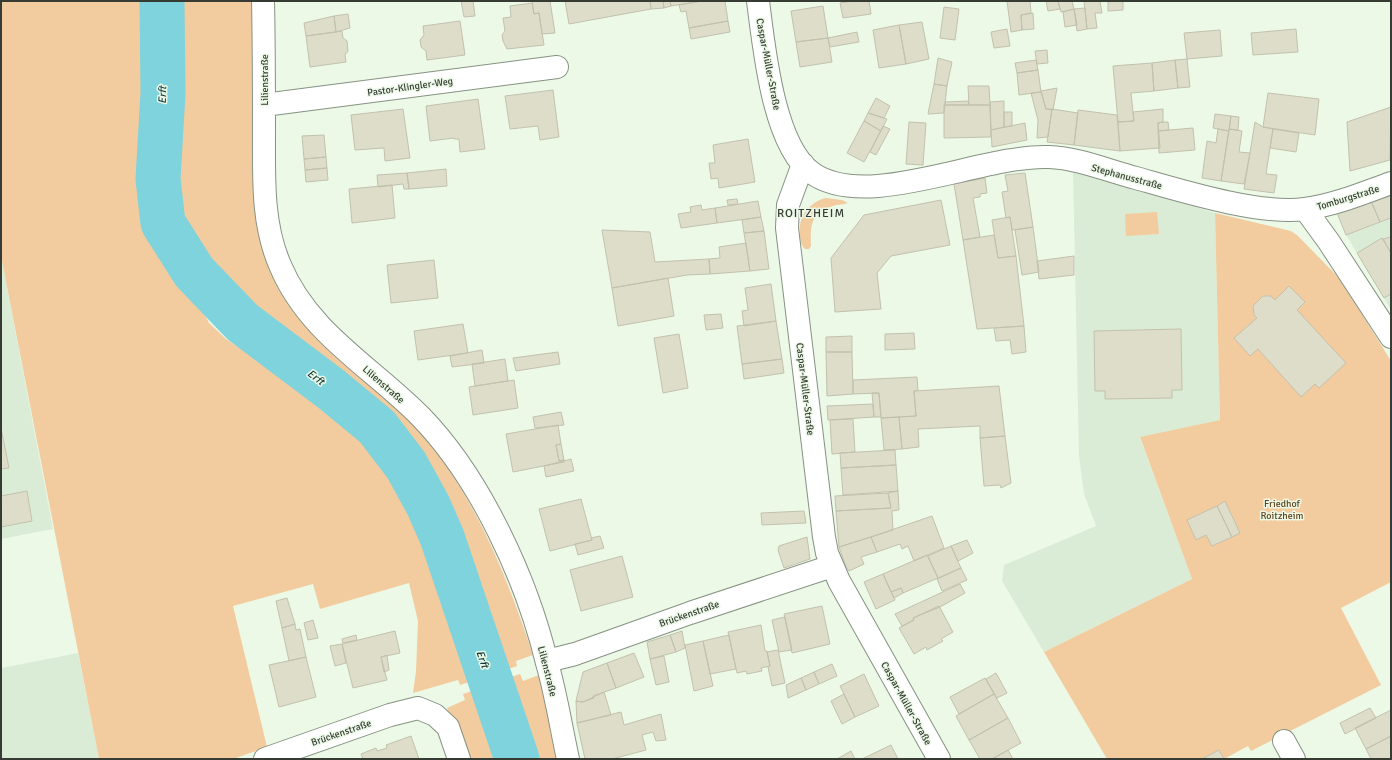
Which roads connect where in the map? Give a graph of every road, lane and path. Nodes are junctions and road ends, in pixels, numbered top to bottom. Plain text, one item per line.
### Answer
1 (263, 1) edge
2 (758, 1) edge
3 (557, 67) dead end
4 (264, 106) junction
5 (803, 164) junction
6 (1391, 183) edge
7 (1305, 209) junction
8 (1391, 337) edge
9 (832, 566) junction
10 (547, 661) junction
11 (265, 759) edge
12 (459, 759) edge
13 (568, 759) edge
14 (938, 759) edge

1 - 4 street, Lilienstraße
2 - 5 street, Caspar-Müller-Straße
3 - 4 street, Pastor-Klingler-Weg
4 - 10 street, Lilienstraße
5 - 7 street, Stephanusstraße
5 - 9 street, Caspar-Müller-Straße
6 - 7 street, Tomburgstraße
7 - 8 street
9 - 10 street, Brückenstraße
9 - 14 street, Caspar-Müller-Straße
10 - 13 street, Lilienstraße
11 - 12 street, Brückenstraße

